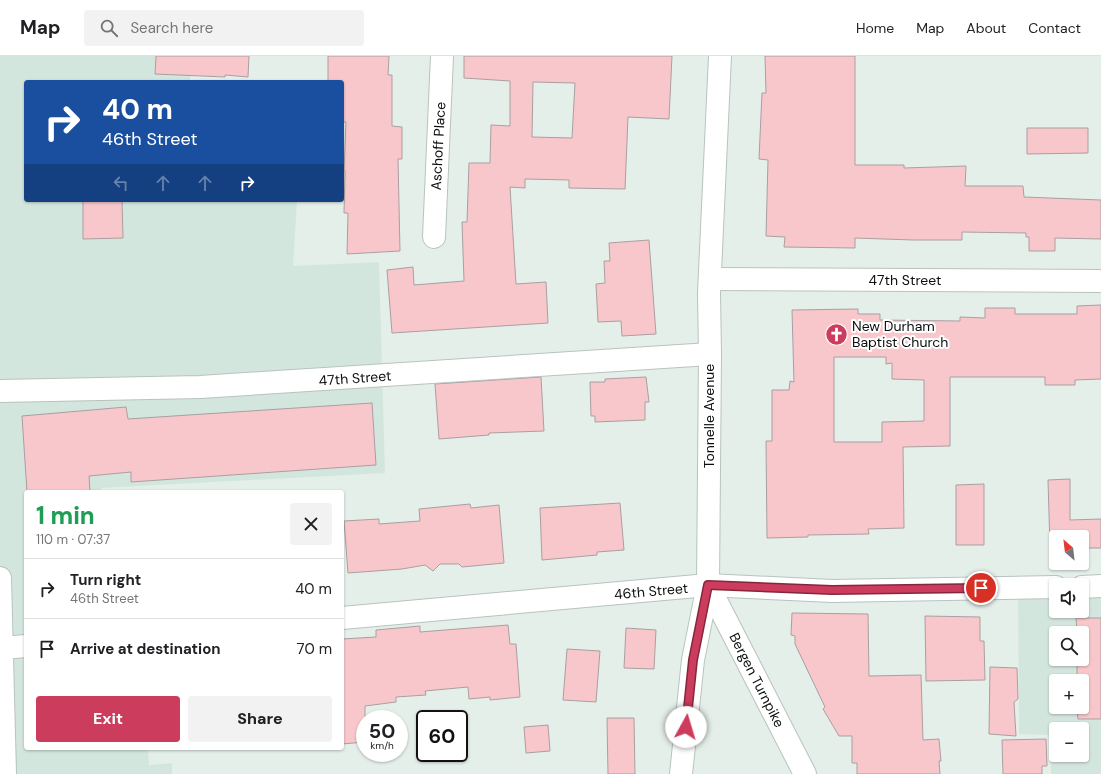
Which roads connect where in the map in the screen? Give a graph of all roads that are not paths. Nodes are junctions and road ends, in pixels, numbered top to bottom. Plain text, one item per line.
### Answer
1 (442, 56) edge
2 (720, 56) edge
3 (434, 237) dead end
4 (710, 279) junction
5 (1101, 281) edge
6 (710, 354) junction
7 (0, 391) edge
8 (0, 578) edge
9 (708, 585) junction
10 (1101, 586) edge
11 (1049, 587) edge
12 (1089, 587) edge
13 (344, 618) edge
14 (24, 646) edge
15 (2, 648) junction
16 (5, 774) edge
17 (681, 774) edge
18 (805, 774) edge

1 - 3 street, Aschoff Place
2 - 4 street, Tonnelle Avenue
4 - 5 street, 47th Street
4 - 6 street, Tonnelle Avenue
6 - 7 street, 47th Street
6 - 9 street, Tonnelle Avenue
8 - 15 street
9 - 11 street, 46th Street
9 - 13 street, 46th Street
9 - 17 street, Tonnelle Avenue
9 - 18 street, Bergen Turnpike
10 - 12 street
14 - 15 street
15 - 16 street

